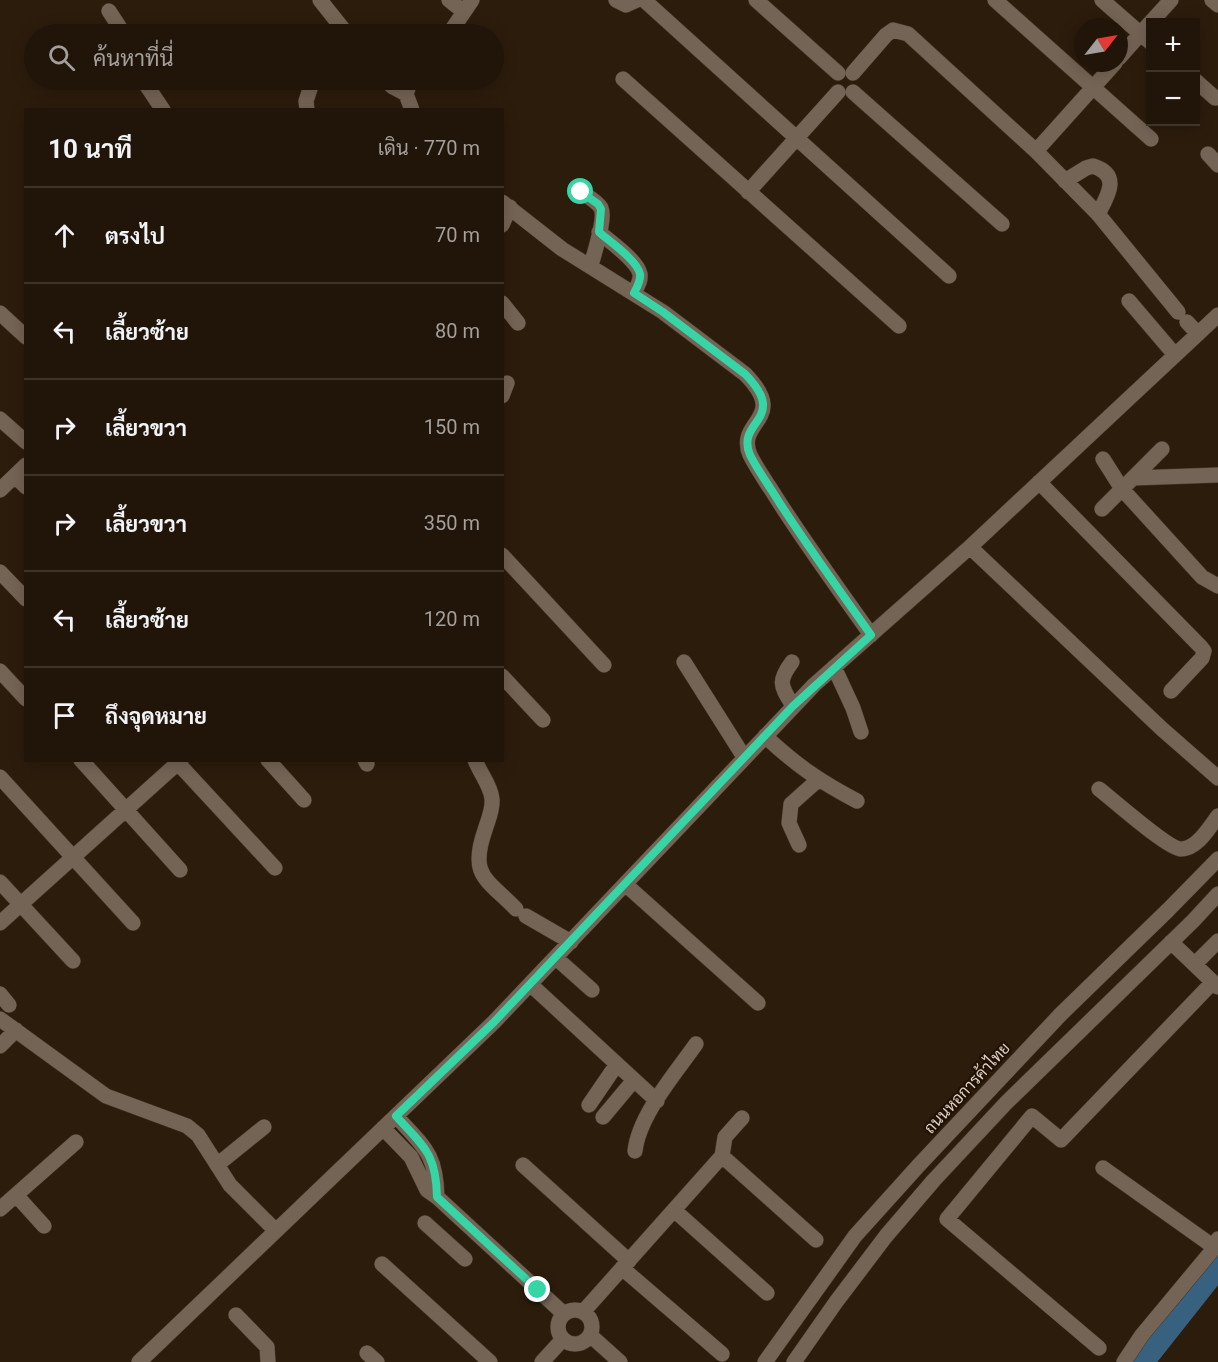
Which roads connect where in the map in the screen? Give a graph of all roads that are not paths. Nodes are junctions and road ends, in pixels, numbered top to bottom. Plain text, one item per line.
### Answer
1 (320, 0) edge
2 (449, 0) edge
3 (616, 0) edge
4 (637, 0) edge
5 (644, 0) edge
6 (756, 0) edge
7 (995, 0) edge
8 (1102, 0) edge
9 (1171, 0) edge
10 (1212, 0) edge
11 (1218, 5) edge
12 (468, 6) edge
13 (109, 11) dead end
14 (1157, 18) edge
15 (117, 24) edge
16 (339, 24) edge
17 (456, 24) edge
18 (1146, 29) edge
19 (1146, 32) edge
20 (1128, 49) edge
21 (1107, 72) edge
22 (845, 73) junction
23 (623, 79) dead end
24 (1200, 85) edge
25 (1093, 87) junction
26 (150, 90) edge
27 (310, 90) edge
28 (399, 90) edge
29 (407, 90) edge
30 (845, 92) junction
31 (406, 94) junction
32 (1215, 98) dead end
33 (162, 108) edge
34 (307, 108) edge
35 (411, 108) edge
36 (796, 138) junction
37 (1151, 139) dead end
38 (1036, 151) junction
39 (1065, 181) junction
40 (581, 192) dead end
41 (748, 192) junction
42 (506, 205) edge
43 (1098, 214) junction
44 (1002, 224) dead end
45 (599, 232) junction
46 (591, 266) junction
47 (949, 276) dead end
48 (634, 293) junction
49 (1130, 301) dead end
50 (504, 306) edge
51 (0, 314) edge
52 (1218, 315) edge
53 (518, 323) dead end
54 (899, 326) dead end
55 (1198, 334) junction
56 (24, 335) edge
57 (1175, 355) junction
58 (0, 419) edge
59 (24, 440) edge
60 (1162, 449) dead end
61 (1103, 459) dead end
62 (1217, 475) edge
63 (22, 476) edge
64 (1039, 482) junction
65 (1128, 484) junction
66 (0, 490) edge
67 (1102, 509) dead end
68 (970, 547) junction
69 (504, 557) edge
70 (0, 572) edge
71 (1218, 586) edge
72 (24, 597) edge
73 (871, 635) junction
74 (684, 662) dead end
75 (792, 662) dead end
76 (604, 665) dead end
77 (834, 667) junction
78 (0, 671) edge
79 (504, 677) edge
80 (1171, 691) dead end
81 (24, 697) edge
82 (793, 706) junction
83 (543, 720) dead end
84 (861, 732) dead end
85 (765, 736) junction
86 (744, 757) junction
87 (83, 762) edge
88 (177, 762) edge
89 (179, 762) edge
90 (270, 762) edge
91 (477, 766) edge
92 (0, 777) edge
93 (1218, 778) edge
94 (818, 780) junction
95 (1099, 789) dead end
96 (304, 800) dead end
97 (857, 801) dead end
98 (126, 810) junction
99 (1218, 816) edge
100 (799, 845) dead end
101 (73, 857) junction
102 (1218, 859) edge
103 (275, 868) dead end
104 (180, 870) dead end
105 (0, 882) edge
106 (625, 884) junction
107 (1218, 894) edge
108 (20, 904) junction
109 (0, 923) edge
110 (133, 923) dead end
111 (1218, 941) edge
112 (570, 942) junction
113 (1171, 942) junction
114 (556, 958) junction
115 (73, 961) dead end
116 (1195, 964) junction
117 (530, 984) junction
118 (1216, 984) edge
119 (592, 990) dead end
120 (758, 1003) dead end
121 (0, 1019) edge
122 (16, 1030) junction
123 (696, 1044) dead end
124 (0, 1046) edge
125 (616, 1064) junction
126 (634, 1080) junction
127 (657, 1101) junction
128 (589, 1106) dead end
129 (396, 1116) junction
130 (603, 1117) dead end
131 (742, 1118) dead end
132 (264, 1127) dead end
133 (383, 1128) junction
134 (76, 1142) dead end
135 (635, 1151) dead end
136 (722, 1156) junction
137 (217, 1165) junction
138 (523, 1166) dead end
139 (1103, 1168) dead end
140 (16, 1195) junction
141 (437, 1197) junction
142 (0, 1209) edge
143 (674, 1210) junction
144 (458, 1216) junction
145 (425, 1223) dead end
146 (44, 1226) dead end
147 (276, 1231) junction
148 (440, 1236) junction
149 (816, 1240) dead end
150 (1216, 1243) edge
151 (465, 1260) dead end
152 (382, 1264) dead end
153 (625, 1265) junction
154 (767, 1293) dead end
155 (583, 1312) junction
156 (564, 1314) junction
157 (236, 1315) dead end
158 (590, 1335) junction
159 (563, 1339) junction
160 (1099, 1348) dead end
161 (722, 1354) dead end
162 (139, 1362) edge
163 (268, 1362) edge
164 (490, 1362) edge
165 (542, 1362) edge
166 (620, 1362) edge
167 (765, 1362) edge
168 (794, 1362) edge
169 (1124, 1362) edge

1 - 16 street
2 - 12 street
3 - 4 street
5 - 36 street
6 - 22 street
7 - 25 street
8 - 18 street
9 - 14 street
10 - 11 street
12 - 17 street
13 - 15 street
19 - 20 street
21 - 25 street
22 - 30 street
22 - 38 street
23 - 41 street
24 - 32 street
25 - 37 street
25 - 38 street
26 - 33 street
27 - 34 street
28 - 31 street
29 - 31 street
30 - 36 street
30 - 44 street
31 - 35 street
36 - 41 street
36 - 47 street
38 - 39 street
39 - 43 street
39 - 43 street
40 - 45 street
41 - 54 street
42 - 46 street
43 - 55 street
45 - 46 street
45 - 48 street
46 - 48 street
48 - 73 street
49 - 57 street
50 - 53 street
51 - 56 street
52 - 55 street
55 - 57 street
57 - 64 street
58 - 59 street
60 - 65 street
61 - 65 street
62 - 65 street
63 - 66 street
64 - 68 street
64 - 80 street
65 - 67 street
65 - 71 street
68 - 73 street
68 - 93 street
69 - 76 street
70 - 72 street
73 - 77 street
74 - 86 street
75 - 82 street
77 - 82 street
77 - 84 street
78 - 81 street
79 - 83 street
82 - 85 street
85 - 86 street
85 - 94 street
86 - 106 street
87 - 98 street
88 - 98 street
89 - 103 street
90 - 96 street
91 - 112 street
92 - 101 street
94 - 97 street
94 - 100 street
95 - 99 street
98 - 101 street
98 - 104 street
101 - 108 street
101 - 110 street
102 - 167 street, ถนนหอการค้าไทย
105 - 108 street
106 - 112 street
106 - 120 street
107 - 113 street
108 - 109 street
108 - 115 street
111 - 116 street
112 - 114 street
113 - 116 street
113 - 168 street
114 - 117 street
114 - 119 street
116 - 118 street
117 - 125 street
117 - 129 street
118 - 160 street
121 - 122 street
122 - 124 street
122 - 137 street
123 - 127 street
125 - 126 street
125 - 128 street
126 - 127 street
126 - 130 street
127 - 135 street
129 - 133 street
129 - 141 street
131 - 136 street
132 - 137 street
133 - 141 street
133 - 147 street
134 - 140 street
136 - 143 street
136 - 149 street
137 - 147 street
138 - 153 street
139 - 150 street
140 - 142 street
140 - 146 street
141 - 144 street
143 - 153 street
143 - 154 street
144 - 148 street
144 - 156 street
145 - 148 street
147 - 162 street
148 - 151 street
150 - 169 street
152 - 164 street
153 - 155 street
153 - 161 street
155 - 156 street
155 - 158 street
156 - 159 street
157 - 163 street
158 - 159 street
158 - 166 street
159 - 165 street

